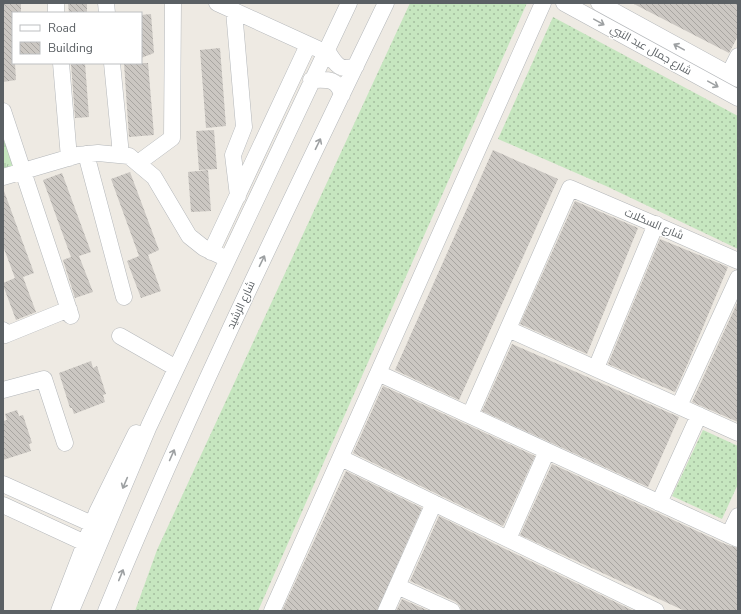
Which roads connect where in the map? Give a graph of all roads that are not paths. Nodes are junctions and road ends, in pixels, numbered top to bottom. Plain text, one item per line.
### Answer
1 (173, 3) edge
2 (216, 3) edge
3 (349, 3) edge
4 (386, 3) edge
5 (543, 3) edge
6 (564, 3) edge
7 (599, 3) edge
8 (234, 11) junction
9 (320, 49) junction
10 (738, 56) edge
11 (61, 64) edge
12 (112, 64) edge
13 (356, 66) junction
14 (734, 76) edge
15 (311, 80) junction
16 (342, 95) junction
17 (738, 98) edge
18 (3, 111) edge
19 (86, 154) junction
20 (121, 155) junction
21 (68, 158) junction
22 (138, 163) junction
23 (23, 171) junction
24 (3, 177) edge
25 (238, 198) junction
26 (656, 224) junction
27 (216, 254) junction
28 (738, 261) edge
29 (738, 278) edge
30 (124, 297) dead end
31 (508, 329) junction
32 (4, 333) edge
33 (120, 336) dead end
34 (169, 364) junction
35 (596, 368) junction
36 (378, 373) junction
37 (3, 390) edge
38 (679, 406) junction
39 (699, 415) junction
40 (470, 416) junction
41 (738, 432) edge
42 (65, 443) dead end
43 (547, 451) junction
44 (341, 458) junction
45 (3, 484) edge
46 (434, 503) junction
47 (659, 503) junction
48 (3, 505) edge
49 (738, 516) edge
50 (92, 524) junction
51 (733, 537) edge
52 (508, 539) junction
53 (85, 543) junction
54 (397, 586) junction
55 (635, 606) edge
56 (59, 611) edge
57 (71, 611) edge
58 (106, 611) edge
59 (272, 611) edge
60 (386, 611) edge
61 (452, 611) edge
62 (656, 611) edge

1 - 22 street
2 - 8 street
3 - 9 street
4 - 13 street, شارع الرشيد
5 - 36 street
6 -> 17 street, شارع جمال عبد النبي
14 -> 7 street, شارع جمال عبد النبي
8 - 9 street
8 - 25 street
9 - 13 street
9 - 15 street
9 - 25 street
9 - 27 street
10 - 14 street
11 - 21 street
12 - 20 street
13 - 16 street, شارع الرشيد
15 - 16 street
15 -> 57 street
58 -> 16 street, شارع الرشيد
18 - 23 street
19 - 20 street
19 - 21 street
19 - 30 street
20 - 22 street
21 - 23 street
22 - 27 street
23 - 24 street
23 - 32 street
25 - 27 street
26 - 28 street, شارع السكلات
26 - 31 street, شارع السكلات
26 - 35 street
27 - 34 street
29 - 38 street
31 - 35 street
31 - 40 street
33 - 34 street
34 - 50 street
35 - 38 street
36 - 40 street
36 - 44 street
37 - 42 street
38 - 39 street
39 - 41 street
39 - 47 street
40 - 43 street
43 - 47 street
43 - 52 street
44 - 46 street
44 - 59 street
45 - 50 street
46 - 52 street
46 - 54 street
47 - 51 street
48 - 53 street
49 - 51 street
50 - 53 street
52 - 55 street
53 - 56 street
54 - 60 street
54 - 61 street
55 - 62 street

